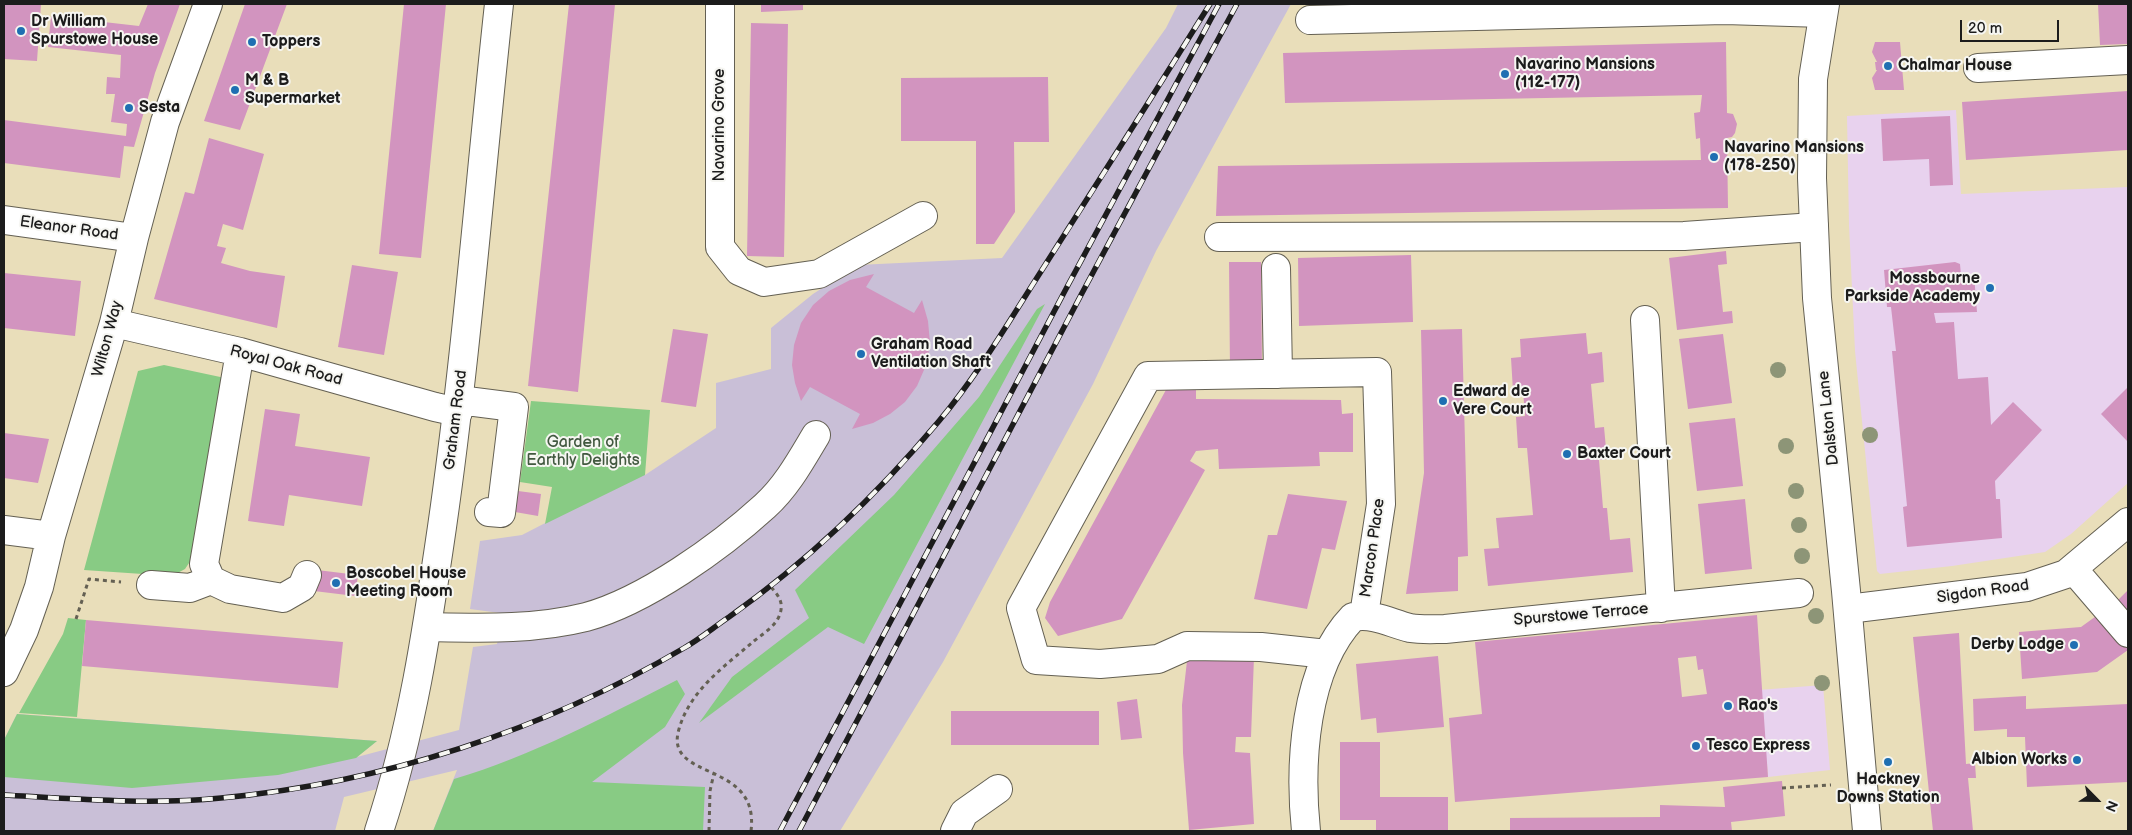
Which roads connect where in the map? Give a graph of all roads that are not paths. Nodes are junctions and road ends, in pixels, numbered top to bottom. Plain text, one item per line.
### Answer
1 (208, 4) edge
2 (499, 4) edge
3 (720, 4) edge
4 (1824, 8) edge
5 (1310, 20) dead end
6 (2128, 60) edge
7 (1978, 68) dead end
8 (923, 216) dead end
9 (4, 220) edge
10 (1814, 227) junction
11 (1219, 237) dead end
12 (134, 238) junction
13 (1276, 268) dead end
14 (1645, 320) dead end
15 (114, 323) junction
16 (240, 352) junction
17 (1278, 374) junction
18 (458, 406) junction
19 (816, 435) dead end
20 (489, 512) dead end
21 (2128, 522) edge
22 (4, 530) edge
23 (51, 536) junction
24 (2073, 568) junction
25 (307, 576) dead end
26 (211, 580) junction
27 (151, 585) road end
28 (1799, 593) dead end
29 (1662, 608) junction
30 (1848, 609) junction
31 (1364, 615) junction
32 (427, 627) junction
33 (2128, 633) edge
34 (1327, 654) junction
35 (4, 672) edge
36 (998, 789) dead end
37 (379, 831) edge
38 (955, 831) edge
39 (1306, 831) edge
40 (1859, 831) edge
41 (1867, 831) edge

1 - 12 street, Wilton Way
2 - 18 street, Graham Road
3 - 8 street, Navarino Grove
4 - 5 street
4 - 10 street, Dalston Lane
6 - 7 street
9 - 12 street, Eleanor Road
10 - 11 street
10 - 30 street, Dalston Lane
12 - 15 street, Wilton Way
13 - 17 street
14 - 29 street
15 - 16 street, Royal Oak Road
15 - 23 street, Wilton Way
16 - 18 street, Royal Oak Road
16 - 26 street
17 - 31 street, Marcon Place
17 - 34 street, Marcon Place
18 - 20 street, Royal Oak Road
18 - 32 street, Graham Road
19 - 32 street
21 - 24 street, Sigdon Road
22 - 23 street
23 - 35 street, Wilton Way
24 - 30 street, Sigdon Road
24 - 33 street
25 - 26 street
26 - 27 street
28 - 29 street, Spurstowe Terrace
29 - 31 street, Spurstowe Terrace
30 - 41 street, Dalston Lane
31 - 34 street, Marcon Place
32 - 37 street, Graham Road
34 - 39 street, Marcon Place
36 - 38 street
40 - 41 street

